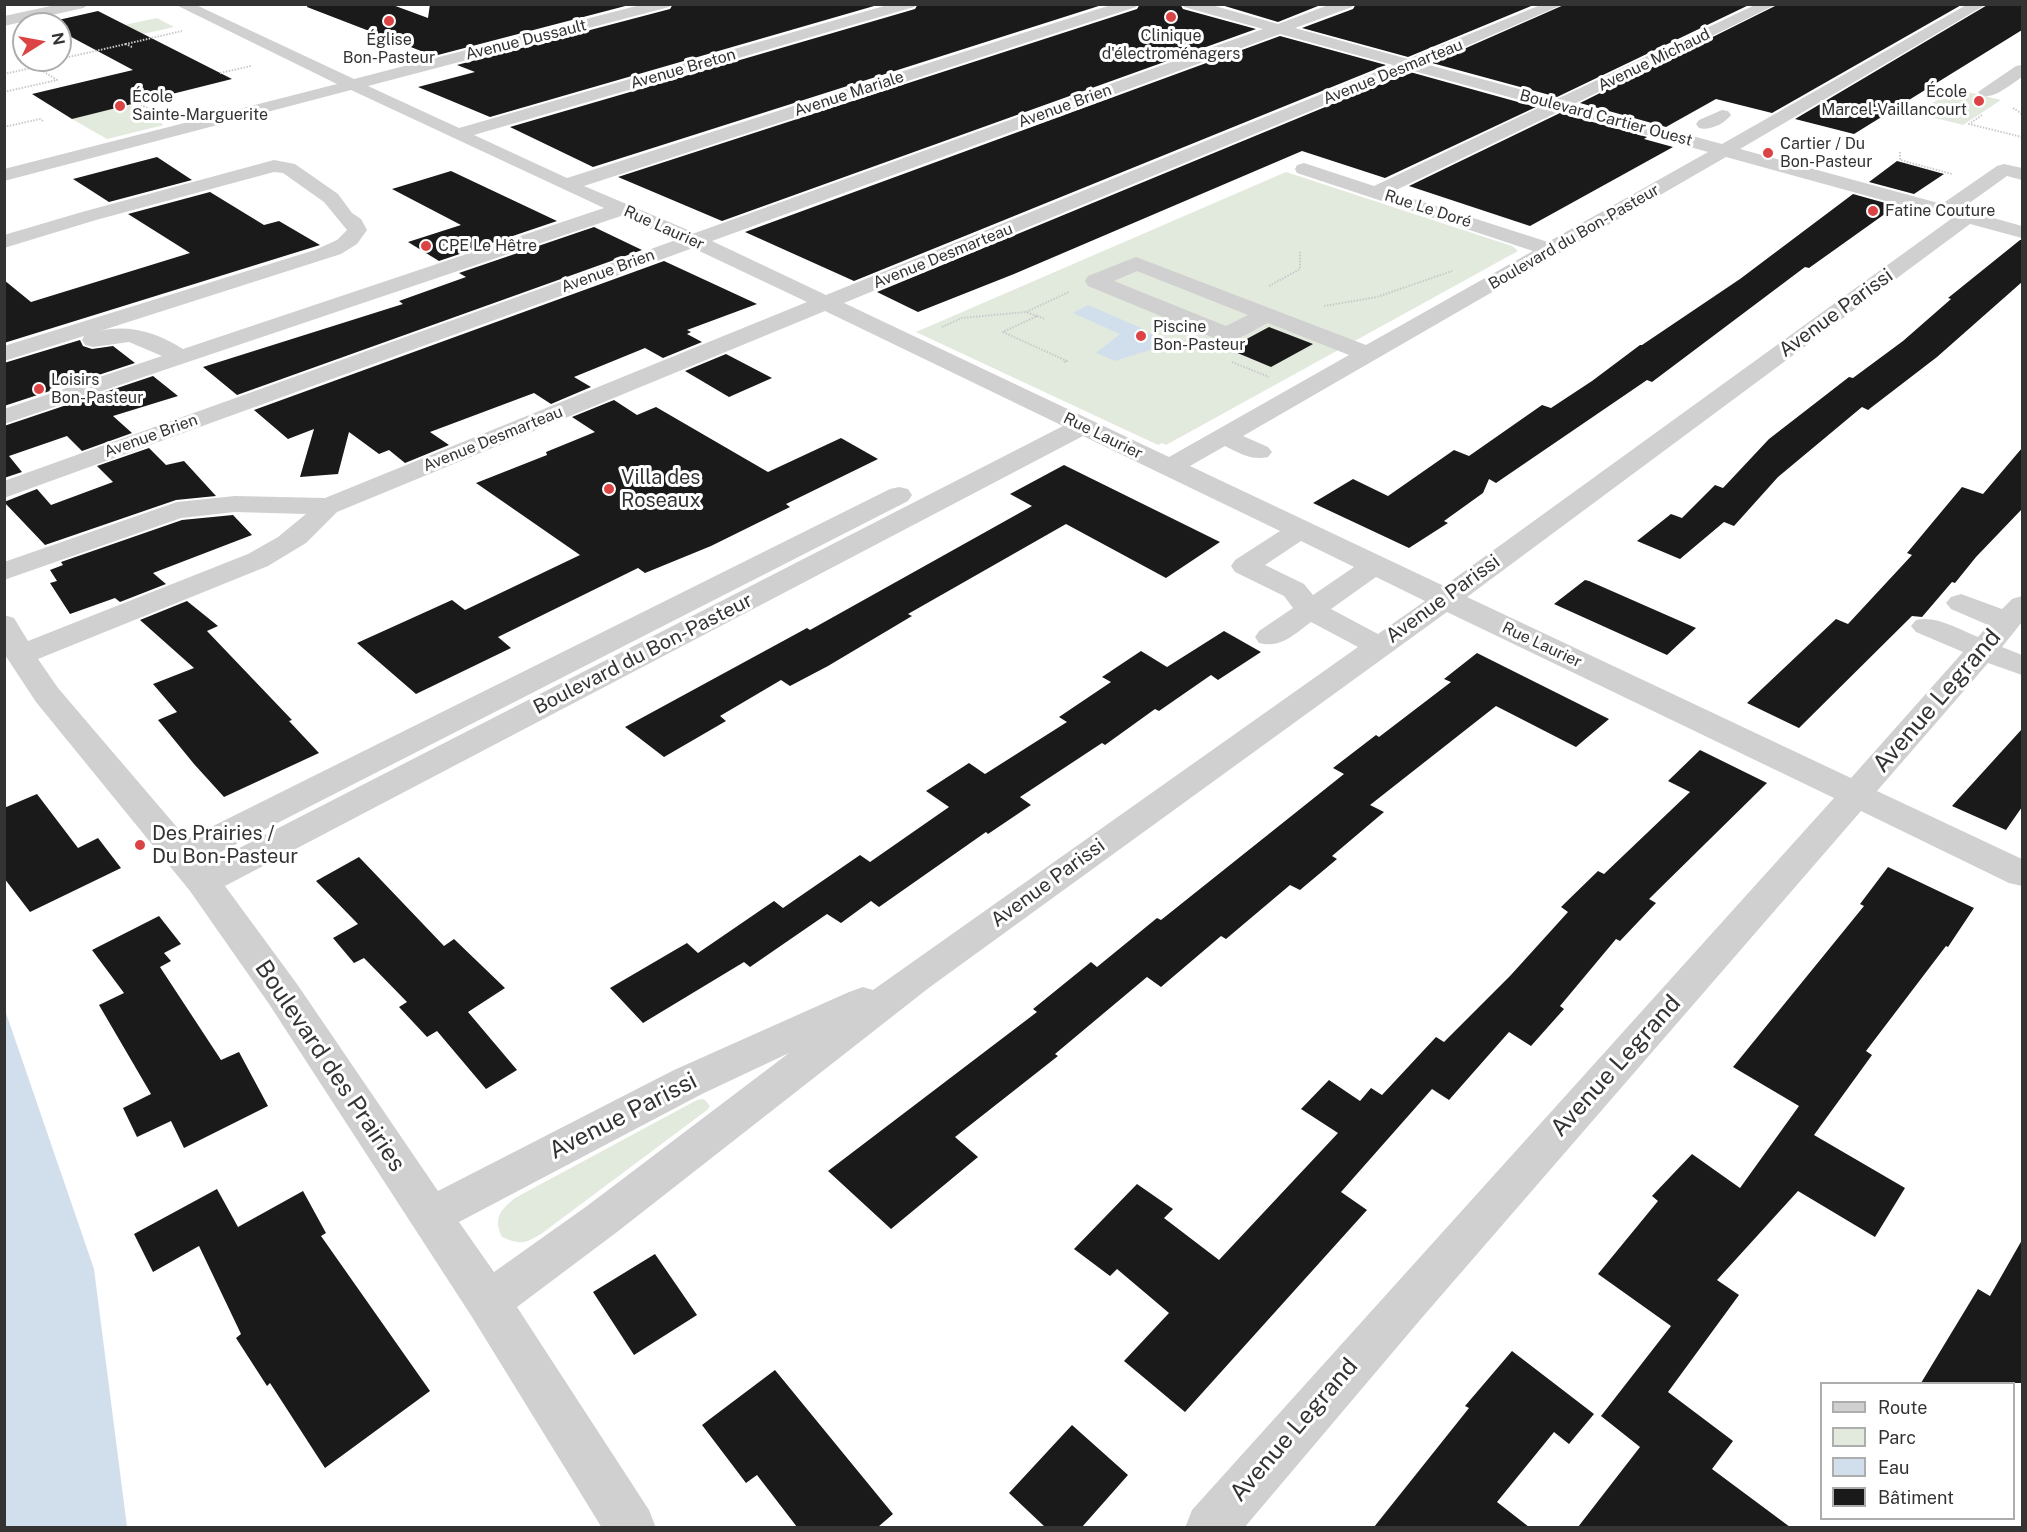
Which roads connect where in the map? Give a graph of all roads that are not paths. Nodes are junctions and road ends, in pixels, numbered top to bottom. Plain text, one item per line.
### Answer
1 (83, 4) edge
2 (181, 4) edge
3 (664, 4) edge
4 (909, 4) edge
5 (1131, 4) edge
6 (1189, 4) edge
7 (1347, 4) edge
8 (1557, 4) edge
9 (1770, 4) edge
10 (1980, 4) edge
11 (636, 7) edge
12 (4, 21) edge
13 (1279, 29) junction
14 (1411, 65) junction
15 (2022, 70) edge
16 (352, 85) junction
17 (1987, 92) dead end
18 (1585, 93) junction
19 (1610, 99) dead end
20 (1559, 105) junction
21 (1722, 115) dead end
22 (1684, 119) dead end
23 (1705, 124) junction
24 (458, 134) junction
25 (1749, 136) junction
26 (1724, 150) junction
27 (1304, 169) dead end
28 (2022, 174) edge
29 (4, 175) edge
30 (566, 184) junction
31 (1376, 192) junction
32 (621, 209) junction
33 (1956, 214) junction
34 (2022, 232) edge
35 (694, 240) junction
36 (4, 242) edge
37 (1552, 250) junction
38 (827, 304) junction
39 (1267, 314) junction
40 (4, 354) edge
41 (1368, 354) junction
42 (181, 358) junction
43 (4, 369) edge
44 (4, 417) edge
45 (1071, 421) junction
46 (1223, 436) junction
47 (1259, 452) dead end
48 (1168, 468) junction
49 (1257, 480) dead end
50 (4, 490) edge
51 (1229, 497) junction
52 (328, 506) junction
53 (1299, 530) junction
54 (1374, 566) junction
55 (4, 572) edge
56 (1445, 599) junction
57 (1961, 603) dead end
58 (1309, 609) junction
59 (2015, 613) edge
60 (1926, 626) dead end
61 (1270, 637) dead end
62 (12, 640) edge
63 (1378, 646) junction
64 (1983, 649) junction
65 (2022, 666) edge
66 (1858, 794) junction
67 (192, 870) junction
68 (2022, 874) edge
69 (917, 977) junction
70 (430, 1216) junction
71 (488, 1302) junction
72 (631, 1527) edge
73 (1210, 1527) edge

1 - 12 street
2 - 16 street, Rue Laurier
3 - 11 street, Avenue Dussault
4 - 24 street, Avenue Breton
5 - 30 street, Avenue Mariale
6 - 13 street, Boulevard Cartier Ouest
7 - 13 street, Avenue Brien
8 - 14 street, Avenue Desmarteau
9 - 18 street, Avenue Michaud
10 - 25 street, Boulevard du Bon-Pasteur
11 - 16 street, Avenue Dussault
13 - 14 street, Boulevard Cartier Ouest
13 - 35 street, Avenue Brien
14 - 20 street, Boulevard Cartier Ouest
14 - 38 street, Avenue Desmarteau
15 - 17 street
16 - 24 street, Rue Laurier
16 - 29 street, Avenue Dussault
18 - 19 street
18 - 20 street, Avenue Michaud
20 - 26 street, Boulevard Cartier Ouest
20 - 31 street, Avenue Michaud
21 - 23 street
22 - 23 street
23 - 25 street
24 - 30 street, Rue Laurier
25 - 26 street, Boulevard du Bon-Pasteur
26 - 33 street, Boulevard Cartier Ouest
26 - 37 street, Boulevard du Bon-Pasteur
27 - 31 street, Rue Le Doré
28 - 33 street, Avenue Parissi
30 - 32 street, Rue Laurier
31 - 37 street, Rue Le Doré
32 - 35 street, Rue Laurier
32 - 42 street
33 - 34 street, Boulevard Cartier Ouest
33 - 56 street, Avenue Parissi
35 - 38 street, Rue Laurier
35 - 50 street, Avenue Brien
36 - 40 street
37 - 41 street, Boulevard du Bon-Pasteur
38 - 45 street, Rue Laurier
38 - 52 street, Avenue Desmarteau
39 - 39 street
39 - 41 street
41 - 46 street, Boulevard du Bon-Pasteur
42 - 43 street
42 - 44 street
45 - 48 street, Rue Laurier
45 - 67 street, Boulevard du Bon-Pasteur
46 - 47 street
46 - 48 street, Boulevard du Bon-Pasteur
48 - 51 street, Rue Laurier
49 - 51 street
51 - 53 street, Rue Laurier
52 - 55 street, Avenue Desmarteau
52 - 62 street, Avenue Desmarteau
53 - 54 street, Rue Laurier
53 - 58 street
54 - 56 street, Rue Laurier
54 - 58 street
56 - 63 street, Avenue Parissi
56 - 66 street, Rue Laurier
57 - 59 street
58 - 61 street
58 - 63 street
59 - 64 street, Avenue Legrand
60 - 64 street
62 - 67 street, Boulevard des Prairies
63 - 69 street, Avenue Parissi
64 - 65 street
64 - 66 street, Avenue Legrand
66 - 68 street, Rue Laurier
66 - 73 street, Avenue Legrand
67 - 70 street, Boulevard des Prairies
69 - 70 street, Avenue Parissi
69 - 71 street, Avenue Parissi
70 - 71 street, Boulevard des Prairies
71 - 72 street, Boulevard des Prairies

